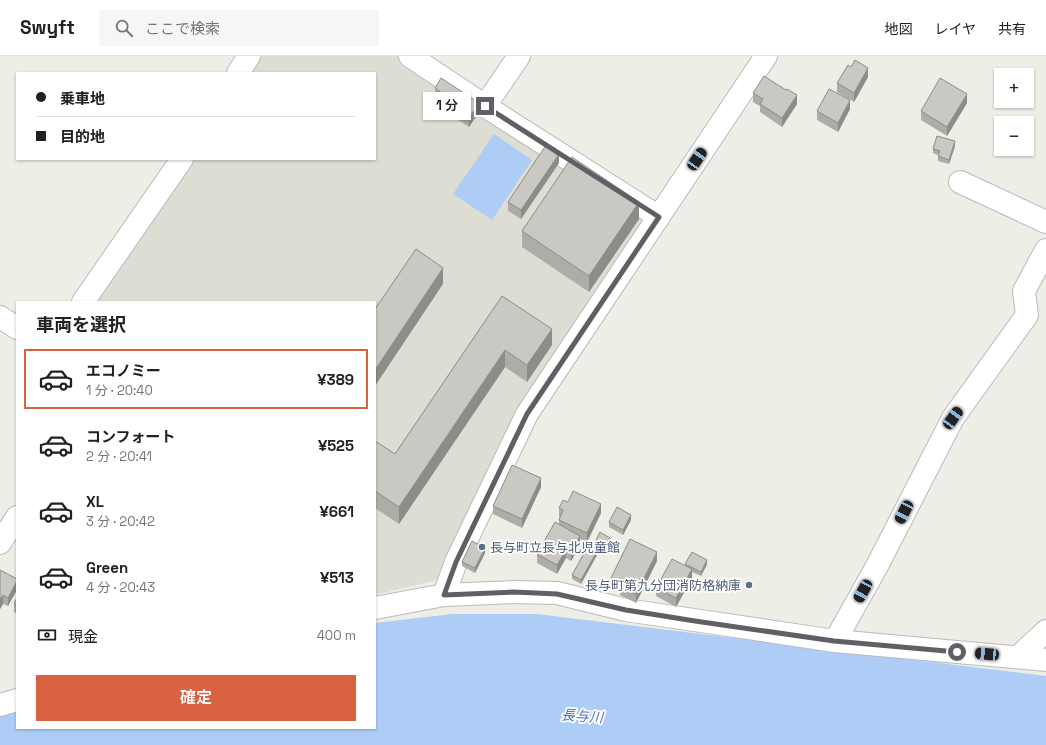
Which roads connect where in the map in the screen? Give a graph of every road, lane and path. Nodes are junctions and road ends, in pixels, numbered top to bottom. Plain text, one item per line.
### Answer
1 (250, 56) edge
2 (410, 56) edge
3 (519, 56) edge
4 (766, 56) edge
5 (239, 72) edge
6 (485, 106) junction
7 (181, 160) edge
8 (960, 182) dead end
9 (659, 217) junction
10 (1046, 222) edge
11 (1046, 250) edge
12 (84, 301) edge
13 (0, 317) edge
14 (16, 327) edge
15 (16, 519) edge
16 (0, 543) edge
17 (444, 595) junction
18 (376, 608) edge
19 (1046, 631) edge
20 (834, 641) junction
21 (1018, 657) junction
22 (1046, 660) edge
23 (16, 700) edge
24 (0, 705) edge

1 - 5 street
2 - 6 street
3 - 6 street
4 - 9 street
6 - 9 street
7 - 12 street
8 - 10 street
9 - 17 street
11 - 20 street
13 - 14 street
15 - 16 street
17 - 18 street
17 - 20 street
19 - 21 street
20 - 21 street
21 - 22 street
23 - 24 street

